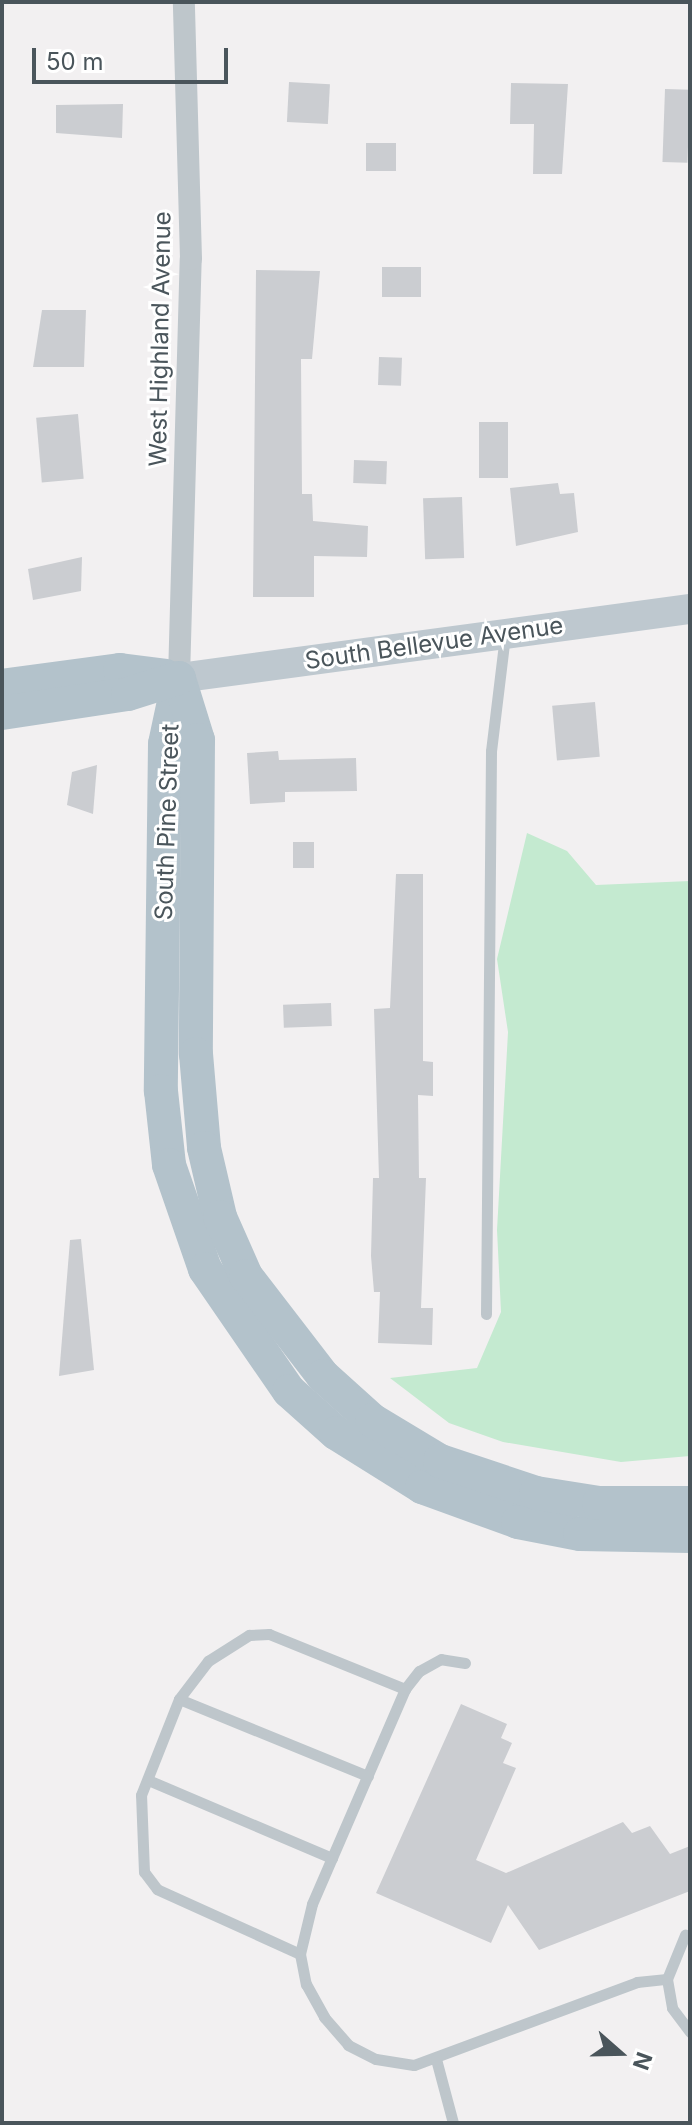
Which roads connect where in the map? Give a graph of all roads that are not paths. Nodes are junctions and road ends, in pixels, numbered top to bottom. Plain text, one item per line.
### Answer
1 (184, 2) edge
2 (690, 609) edge
3 (505, 634) junction
4 (179, 678) junction
5 (2, 686) edge
6 (2, 713) edge
7 (486, 1314) dead end
8 (690, 1503) edge
9 (690, 1536) edge
10 (465, 1663) dead end
11 (405, 1689) junction
12 (179, 1699) junction
13 (368, 1776) junction
14 (148, 1780) junction
15 (332, 1858) junction
16 (685, 1935) dead end
17 (300, 1954) junction
18 (667, 1979) junction
19 (690, 2032) edge
20 (436, 2059) junction
21 (453, 2123) edge

1 - 4 street, West Highland Avenue
2 - 3 street, South Bellevue Avenue
3 - 4 street, South Bellevue Avenue
3 - 7 lane
4 - 5 main road, South Bellevue Avenue
4 - 6 main road, South Bellevue Avenue
4 - 8 main road, South Pine Street
4 - 9 main road, South Pine Street
10 - 11 lane
11 - 12 lane
11 - 13 lane
12 - 13 lane
12 - 14 lane
13 - 15 lane
14 - 15 lane
14 - 17 lane
15 - 17 lane
16 - 18 lane
17 - 20 lane
18 - 19 lane
18 - 20 lane
20 - 21 lane

